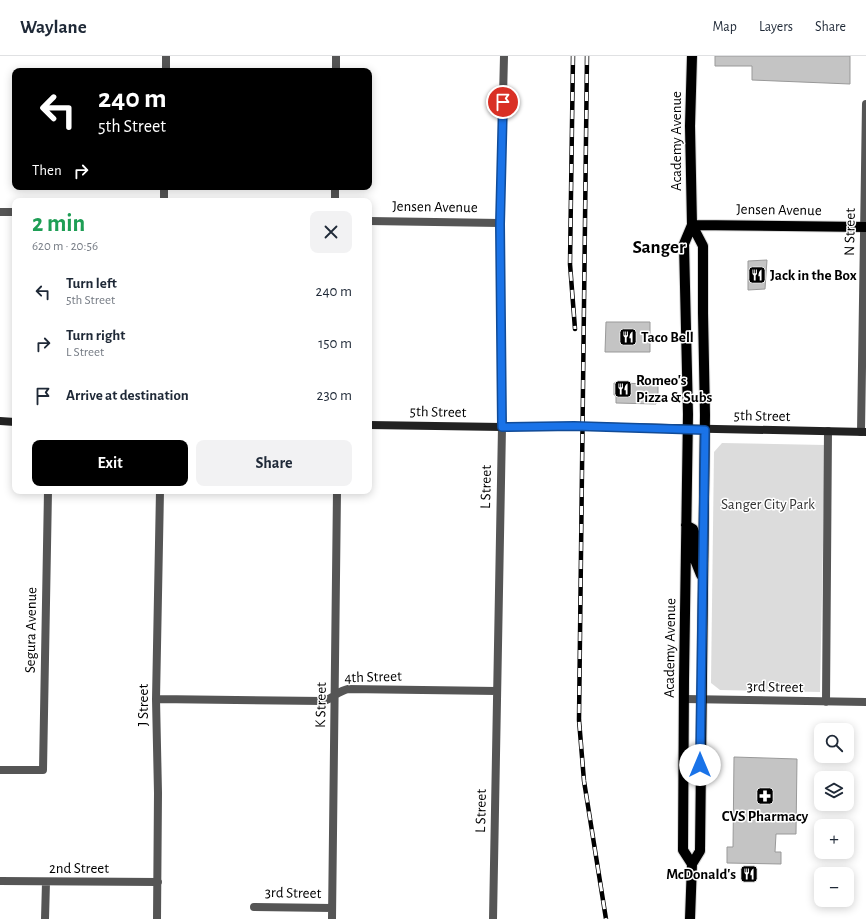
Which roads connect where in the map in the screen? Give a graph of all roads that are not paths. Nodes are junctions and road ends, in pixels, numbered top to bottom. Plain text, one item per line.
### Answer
1 (166, 56) edge
2 (336, 56) edge
3 (504, 56) edge
4 (692, 56) edge
5 (166, 68) edge
6 (336, 68) edge
7 (866, 104) edge
8 (0, 212) edge
9 (12, 212) edge
10 (372, 221) edge
11 (500, 224) junction
12 (692, 225) junction
13 (865, 227) edge
14 (0, 421) edge
15 (12, 422) edge
16 (372, 425) edge
17 (502, 427) junction
18 (688, 429) junction
19 (705, 430) junction
20 (828, 431) junction
21 (863, 432) edge
22 (48, 494) edge
23 (160, 494) edge
24 (337, 494) edge
25 (686, 525) junction
26 (703, 578) junction
27 (497, 691) junction
28 (335, 694) junction
29 (156, 699) junction
30 (684, 699) junction
31 (701, 700) junction
32 (826, 702) junction
33 (866, 702) edge
34 (0, 770) edge
35 (692, 864) junction
36 (0, 881) edge
37 (46, 882) junction
38 (158, 882) junction
39 (254, 907) dead end
40 (332, 908) junction
41 (45, 919) edge
42 (157, 919) edge
43 (332, 919) edge
44 (493, 919) edge
45 (690, 919) edge

1 - 5 street
2 - 6 street
3 - 11 street, L Street
4 - 12 main road, Academy Avenue
7 - 13 street, N Street
8 - 9 street
10 - 11 street, Jensen Avenue
11 - 17 street, L Street
12 - 13 main road, Jensen Avenue
12 - 18 main road, Academy Avenue
12 - 19 main road, Academy Avenue
13 - 21 street, N Street
14 - 15 street
16 - 17 street, 5th Street
17 - 18 street, 5th Street
17 - 27 street, L Street
18 - 19 street, 5th Street
18 - 25 main road, Academy Avenue
19 - 20 street, 5th Street
19 - 26 main road, Academy Avenue
20 - 21 street, 5th Street
20 - 32 street
22 - 34 street, Segura Avenue
23 - 29 street, J Street
24 - 28 street, K Street
25 - 26 main road
25 - 30 main road, Academy Avenue
26 - 31 main road, Academy Avenue
27 - 28 street, 4th Street
27 - 44 street, L Street
28 - 29 street, 4th Street
28 - 40 street, K Street
29 - 38 street, J Street
30 - 31 street, 3rd Street
30 - 35 main road, Academy Avenue
31 - 32 street, 3rd Street
31 - 35 main road, Academy Avenue
32 - 33 street, 3rd Street
35 - 45 main road, Academy Avenue
36 - 37 street, 2nd Street
37 - 38 street, 2nd Street
37 - 41 street
38 - 42 street, J Street
39 - 40 street, 3rd Street
40 - 43 street, K Street

